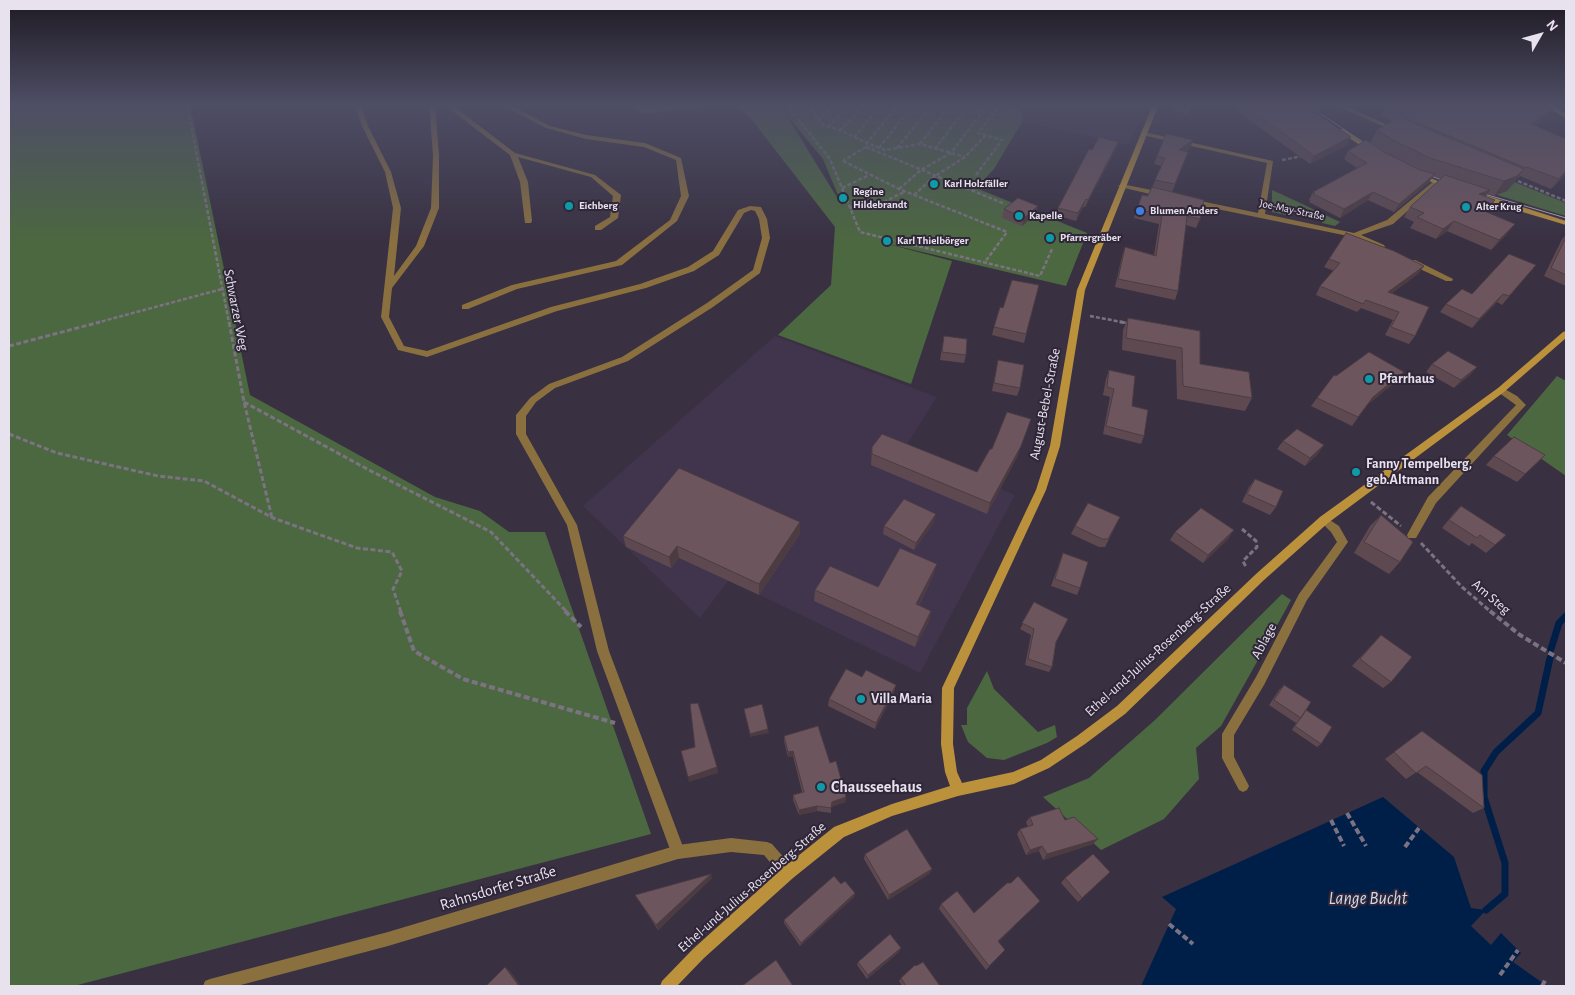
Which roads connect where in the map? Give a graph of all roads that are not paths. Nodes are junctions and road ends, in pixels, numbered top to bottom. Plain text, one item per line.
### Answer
1 (377, 150) edge
2 (436, 150) edge
3 (508, 150) edge
4 (658, 150) edge
5 (1137, 150) edge
6 (1219, 150) edge
7 (1372, 150) edge
8 (513, 154) junction
9 (1382, 157) edge
10 (1413, 172) edge
11 (1436, 182) junction
12 (1122, 186) junction
13 (1457, 189) edge
14 (1473, 194) edge
15 (1169, 196) edge
16 (1178, 198) edge
17 (1262, 215) junction
18 (528, 221) dead end
19 (1566, 223) edge
20 (598, 228) dead end
21 (1355, 235) junction
22 (1389, 251) edge
23 (1406, 259) edge
24 (1449, 279) dead end
25 (388, 288) junction
26 (465, 307) dead end
27 (1566, 334) edge
28 (1501, 390) junction
29 (1324, 520) junction
30 (1412, 535) road end
31 (1243, 786) dead end
32 (958, 790) junction
33 (678, 852) junction
34 (788, 873) junction
35 (210, 986) edge
36 (667, 986) edge

1 - 25 street
2 - 25 street
3 - 8 street
4 - 26 street
5 - 12 street, August-Bebel-Straße
6 - 17 street
7 - 9 street
8 - 18 street
8 - 20 street
10 - 11 street
11 - 13 street
11 - 21 street
12 - 15 street
12 - 32 street, August-Bebel-Straße
14 - 19 street
16 - 17 street, Joe-May-Straße
17 - 21 street, Joe-May-Straße
21 - 22 street, Joe-May-Straße
23 - 24 street
25 - 33 street
27 - 28 street, Ethel-und-Julius-Rosenberg-Straße
28 - 29 street, Ethel-und-Julius-Rosenberg-Straße
28 - 30 street
29 - 31 street, Ablage
29 - 32 street, Ethel-und-Julius-Rosenberg-Straße
32 - 34 street, Ethel-und-Julius-Rosenberg-Straße
33 - 34 street, Rahnsdorfer Straße
33 - 35 street, Rahnsdorfer Straße
34 - 36 street, Ethel-und-Julius-Rosenberg-Straße

